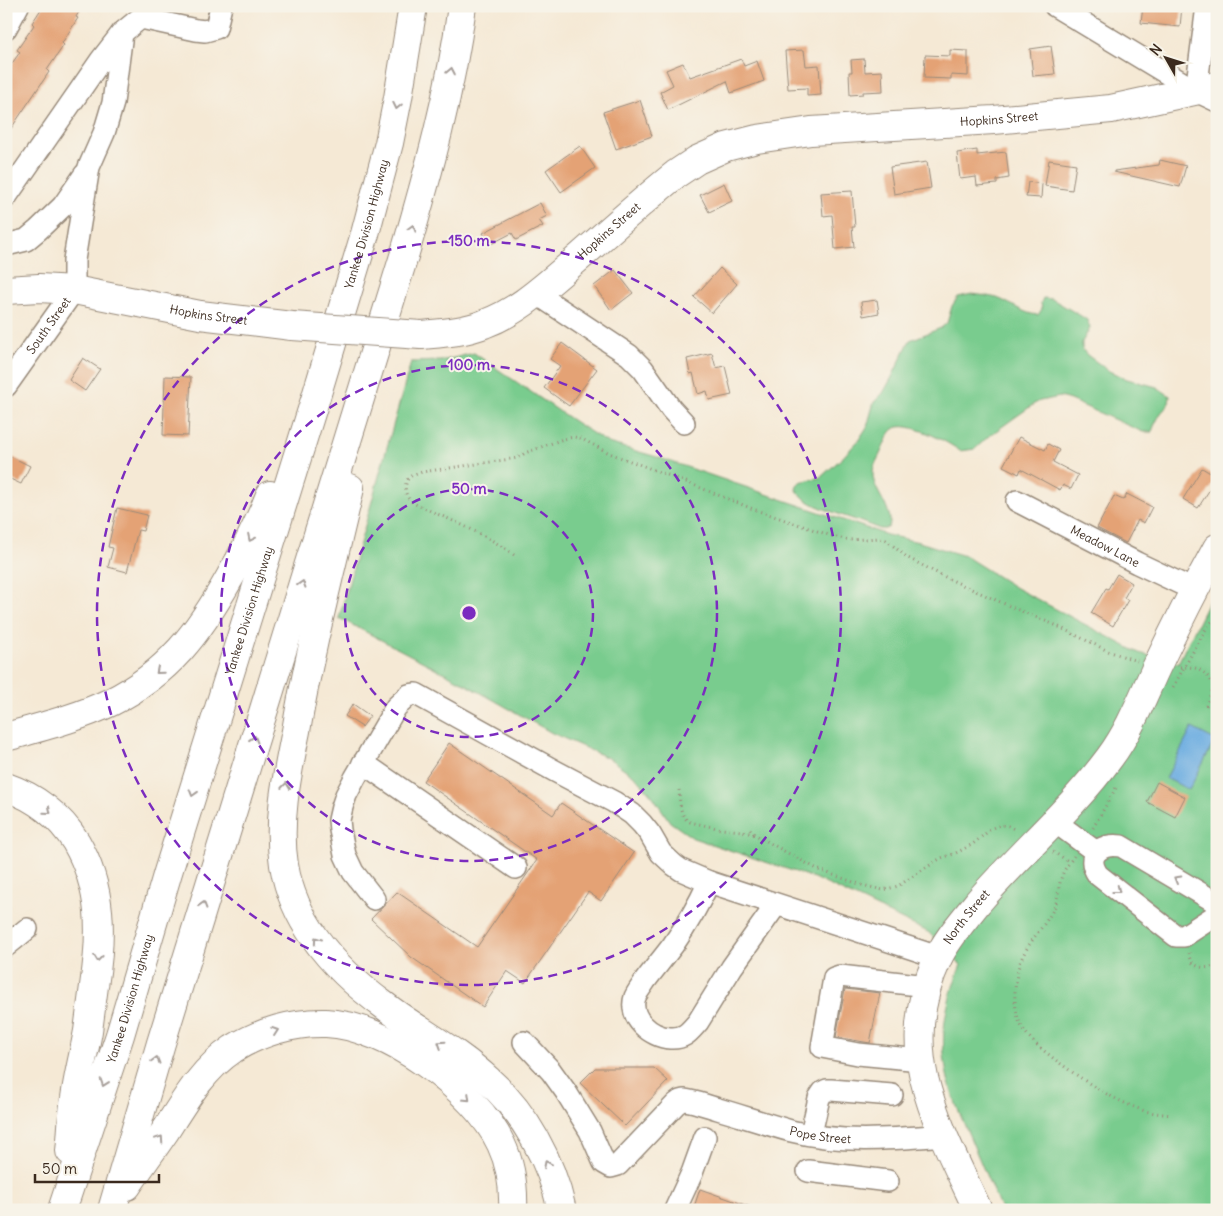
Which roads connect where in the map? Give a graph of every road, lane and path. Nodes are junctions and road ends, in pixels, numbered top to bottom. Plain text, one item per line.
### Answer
1 (18, 6) edge
2 (222, 6) edge
3 (413, 6) edge
4 (462, 6) edge
5 (1055, 6) edge
6 (1207, 6) edge
7 (148, 12) edge
8 (6, 28) edge
9 (122, 34) junction
10 (1210, 93) edge
11 (89, 168) junction
12 (6, 197) edge
13 (6, 245) edge
14 (404, 256) junction
15 (356, 264) junction
16 (6, 290) edge
17 (74, 290) junction
18 (537, 294) junction
19 (6, 386) edge
20 (684, 424) dead end
21 (1017, 501) dead end
22 (1217, 548) edge
23 (514, 555) dead end
24 (1194, 590) junction
25 (1157, 667) junction
26 (1217, 677) edge
27 (1215, 686) edge
28 (1206, 706) dead end
29 (6, 737) edge
30 (363, 763) junction
31 (6, 787) edge
32 (679, 790) dead end
33 (1054, 821) junction
34 (750, 829) dead end
35 (756, 835) junction
36 (1036, 840) junction
37 (1096, 852) junction
38 (1070, 862) dead end
39 (516, 868) dead end
40 (709, 882) junction
41 (374, 899) dead end
42 (776, 905) junction
43 (1217, 905) edge
44 (1217, 912) edge
45 (27, 929) dead end
46 (1184, 936) junction
47 (6, 946) edge
48 (938, 958) junction
49 (1217, 964) edge
50 (927, 986) junction
51 (524, 1042) dead end
52 (921, 1060) junction
53 (892, 1095) dead end
54 (811, 1134) junction
55 (944, 1135) junction
56 (704, 1136) dead end
57 (808, 1171) dead end
58 (888, 1181) dead end
59 (64, 1201) edge
60 (112, 1209) edge
61 (513, 1210) edge
62 (562, 1210) edge
63 (675, 1210) edge
64 (978, 1210) edge

1 - 8 street
2 - 7 street
3 -> 15 main road, Yankee Division Highway
14 -> 4 main road
5 - 10 street
6 - 10 street
7 - 9 street
9 - 11 street
9 - 12 street
10 - 18 main road, Hopkins Street
11 - 13 street
11 - 17 street
60 -> 14 main road
62 -> 14 main road
15 -> 29 main road
15 -> 59 main road, Yankee Division Highway
16 - 17 main road, Hopkins Street
17 - 18 main road, Hopkins Street, bridge
17 - 19 street, South Street
18 - 20 street
21 - 24 street, Meadow Lane
22 - 24 main road, North Street
23 - 25 path
24 - 25 main road, North Street
25 - 27 path
25 - 33 main road, North Street
26 - 27 path
27 - 28 path
30 - 39 street
30 - 40 street
30 - 41 street
31 -> 59 main road
32 - 35 path
33 - 36 main road, North Street
33 - 37 street
34 - 35 path
35 - 36 path
36 - 38 path
36 - 48 main road, North Street
43 -> 37 street
37 -> 46 street
40 - 42 street
40 - 42 street
42 - 48 street
44 - 46 street
45 - 47 street
46 - 49 path
48 - 50 main road, North Street
50 - 52 main road, North Street
50 - 52 street
51 - 54 street, Pope Street
52 - 55 main road, North Street
53 - 54 street
54 - 55 street, Pope Street
55 - 64 main road, North Street
56 - 63 street
57 - 58 street
60 -> 61 main road

